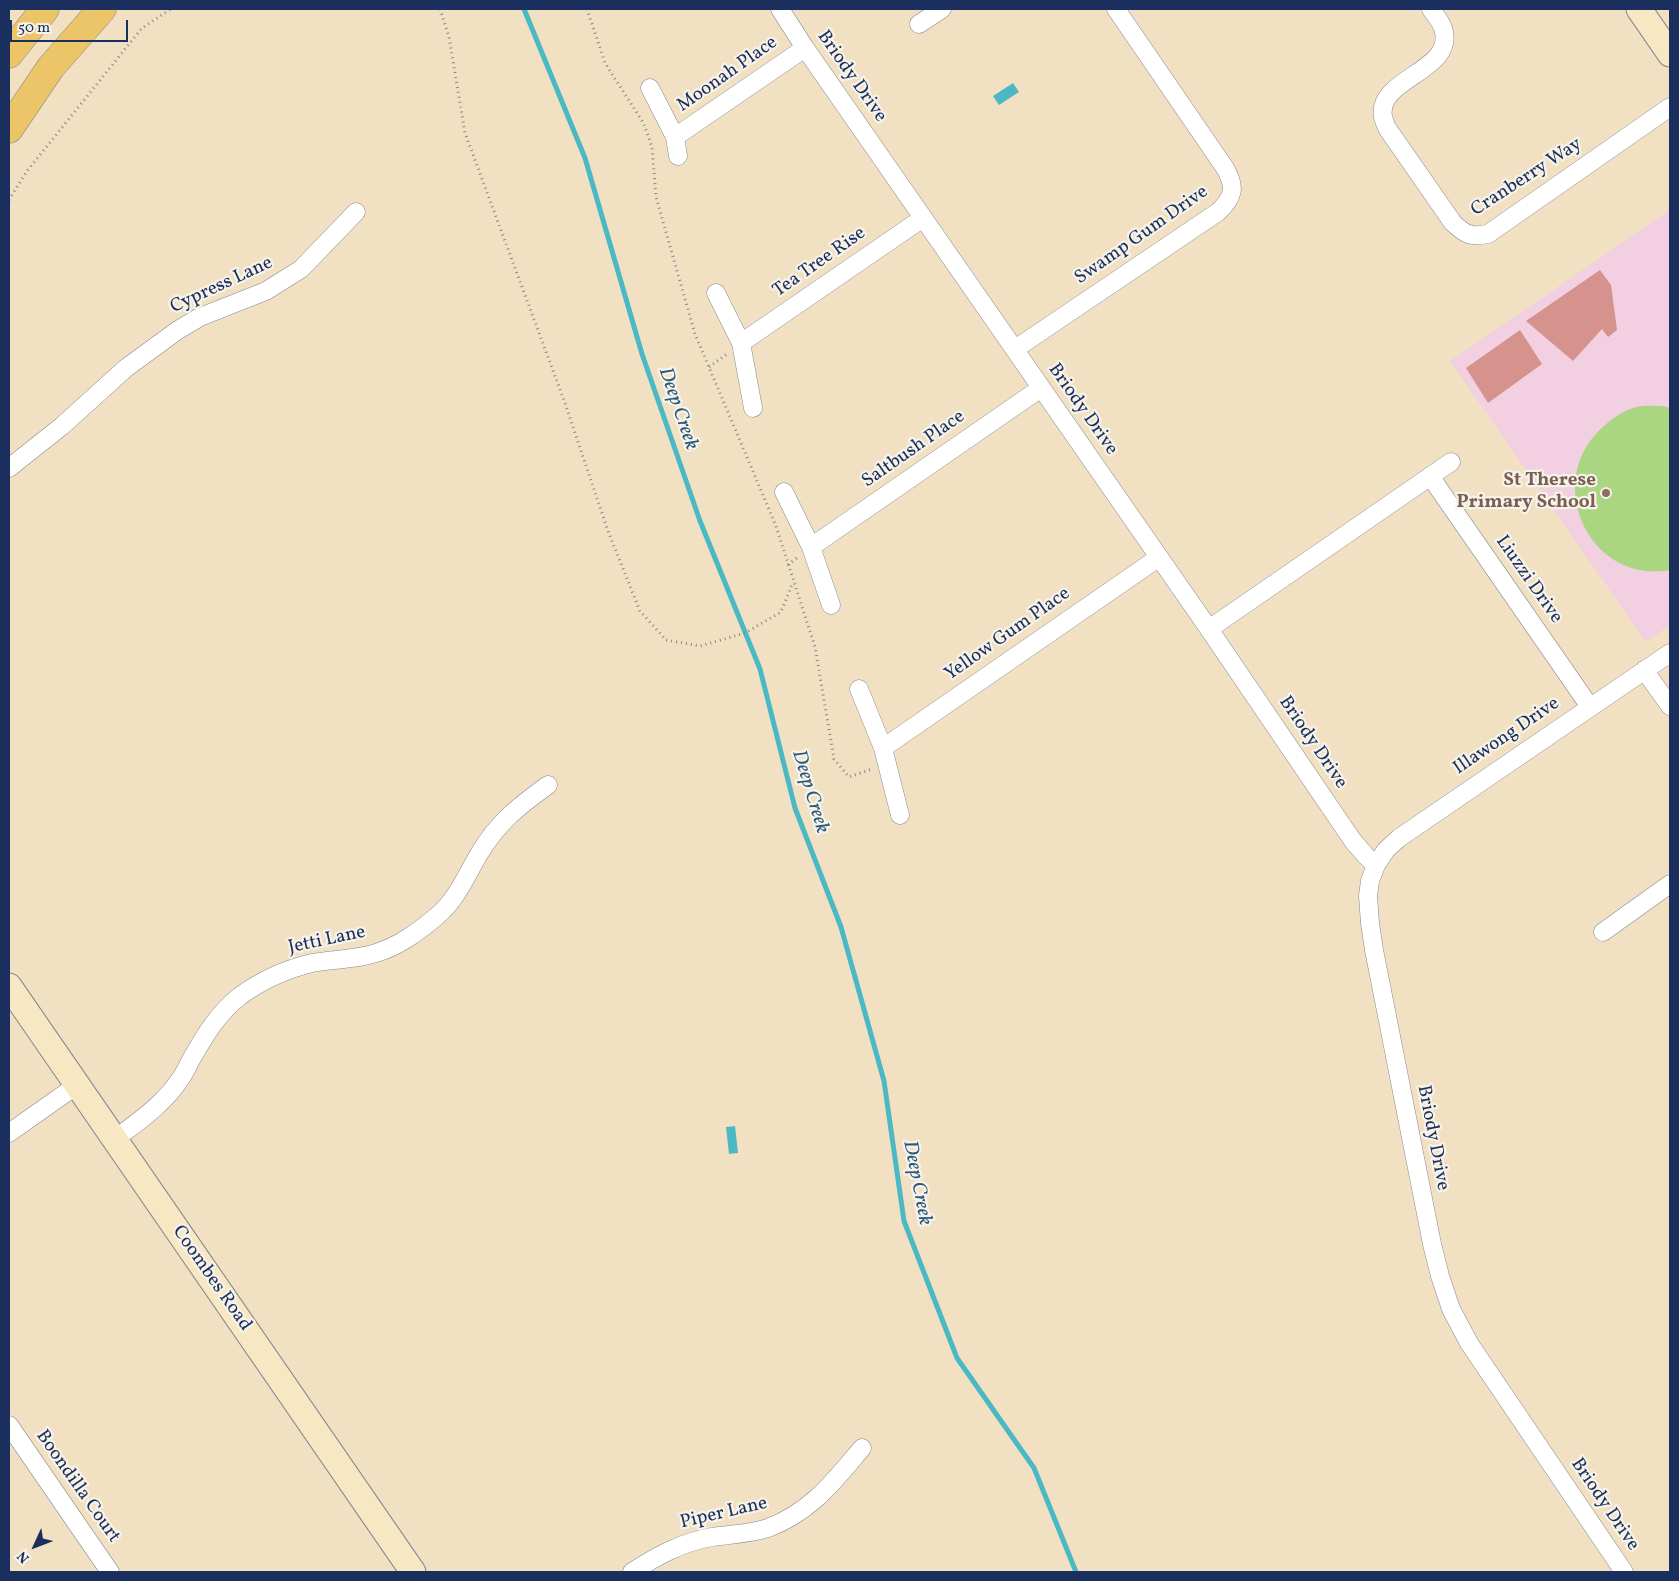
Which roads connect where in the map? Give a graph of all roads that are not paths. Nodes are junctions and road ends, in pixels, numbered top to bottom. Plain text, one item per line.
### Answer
1 (45, 9) edge
2 (102, 9) edge
3 (780, 9) edge
4 (942, 9) edge
5 (1116, 9) edge
6 (1431, 9) edge
7 (1639, 9) edge
8 (919, 24) dead end
9 (805, 48) junction
10 (9, 54) edge
11 (1670, 54) edge
12 (650, 88) dead end
13 (1670, 107) edge
14 (9, 129) edge
15 (676, 137) junction
16 (678, 156) dead end
17 (356, 212) dead end
18 (923, 218) junction
19 (716, 293) dead end
20 (741, 343) junction
21 (1015, 349) junction
22 (1041, 388) junction
23 (753, 408) dead end
24 (1451, 462) dead end
25 (9, 468) edge
26 (1430, 476) junction
27 (784, 492) dead end
28 (811, 547) junction
29 (1158, 558) junction
30 (831, 605) dead end
31 (1209, 630) junction
32 (1670, 653) edge
33 (1644, 670) junction
34 (859, 689) dead end
35 (1670, 706) edge
36 (1590, 707) junction
37 (885, 756) junction
38 (548, 785) dead end
39 (900, 815) dead end
40 (1376, 865) junction
41 (1670, 884) edge
42 (1603, 932) dead end
43 (9, 986) edge
44 (77, 1085) junction
45 (9, 1133) edge
46 (114, 1139) junction
47 (9, 1425) edge
48 (862, 1448) dead end
49 (110, 1572) edge
50 (413, 1572) edge
51 (632, 1572) edge
52 (1624, 1572) edge

1 - 10 main road
2 - 14 main road
3 - 9 street, Briody Drive
4 - 8 street
5 - 21 street, Swamp Gum Drive
6 - 13 street, Cranberry Way
7 - 11 street
9 - 15 street, Moonah Place
9 - 18 street, Briody Drive
12 - 15 street, Moonah Place
15 - 16 street, Moonah Place
17 - 25 street, Cypress Lane
18 - 20 street, Tea Tree Rise
18 - 21 street, Briody Drive
19 - 20 street
20 - 23 street
21 - 22 street, Briody Drive
22 - 28 street, Saltbush Place
22 - 29 street, Briody Drive
24 - 26 street
26 - 31 street
26 - 36 street, Liuzzi Drive
27 - 28 street
28 - 30 street
29 - 31 street, Briody Drive
29 - 37 street, Yellow Gum Place
31 - 40 street, Briody Drive
32 - 33 street, Illawong Drive
33 - 35 street
33 - 36 street, Illawong Drive
34 - 37 street
36 - 40 street, Illawong Drive
37 - 39 street
38 - 46 street, Jetti Lane
40 - 52 street, Briody Drive
41 - 42 street
43 - 44 street, Coombes Road
44 - 45 street
44 - 46 street, Coombes Road
46 - 50 street, Coombes Road
47 - 49 street, Boondilla Court
48 - 51 street, Piper Lane

